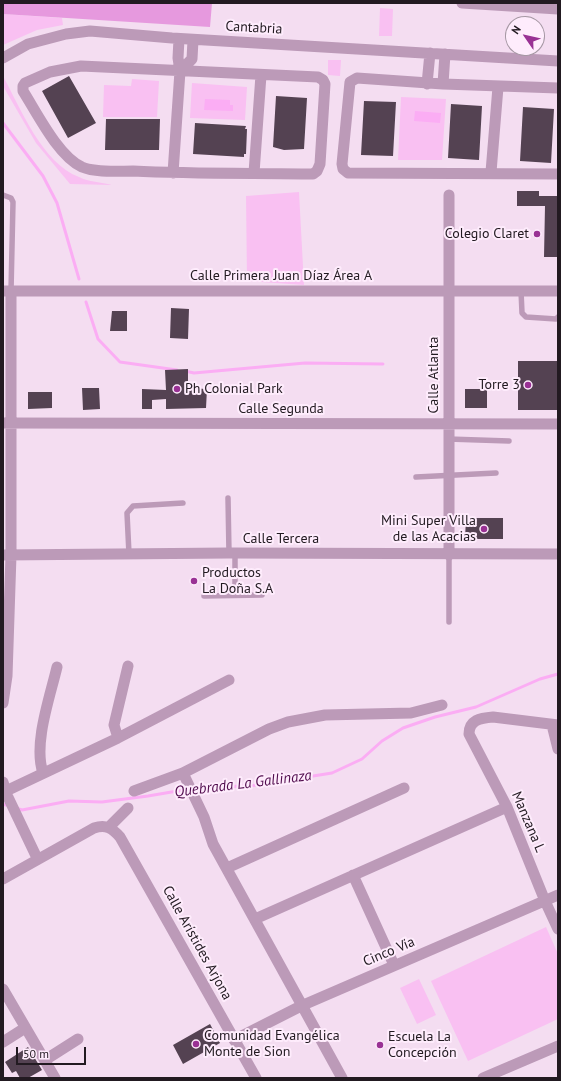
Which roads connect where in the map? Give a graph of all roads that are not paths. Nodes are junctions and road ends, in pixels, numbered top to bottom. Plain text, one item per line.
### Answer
1 (462, 3) edge
2 (529, 5) edge
3 (558, 9) edge
4 (176, 39) junction
5 (193, 40) junction
6 (428, 53) junction
7 (445, 54) junction
8 (3, 58) edge
9 (558, 61) edge
10 (175, 71) junction
11 (261, 74) junction
12 (425, 83) junction
13 (443, 84) junction
14 (498, 87) junction
15 (558, 88) edge
16 (491, 172) junction
17 (174, 173) junction
18 (254, 173) junction
19 (558, 174) edge
20 (3, 195) edge
21 (449, 195) dead end
22 (7, 291) edge
23 (520, 291) junction
24 (558, 291) edge
25 (450, 292) junction
26 (558, 317) edge
27 (6, 423) edge
28 (449, 424) junction
29 (558, 424) edge
30 (448, 440) junction
31 (509, 441) dead end
32 (496, 472) dead end
33 (449, 475) junction
34 (416, 477) dead end
35 (228, 498) dead end
36 (183, 503) dead end
37 (232, 553) junction
38 (129, 554) junction
39 (558, 554) edge
40 (7, 555) edge
41 (449, 555) junction
42 (262, 595) dead end
43 (204, 596) dead end
44 (235, 596) junction
45 (449, 622) dead end
46 (128, 666) dead end
47 (57, 667) dead end
48 (230, 680) dead end
49 (3, 703) edge
50 (442, 705) dead end
51 (555, 725) edge
52 (118, 738) junction
53 (558, 749) edge
54 (43, 773) junction
55 (185, 777) junction
56 (404, 788) dead end
57 (5, 789) edge
58 (134, 791) dead end
59 (507, 806) junction
60 (128, 808) dead end
61 (109, 827) junction
62 (37, 858) junction
63 (227, 868) junction
64 (353, 875) junction
65 (3, 879) edge
66 (558, 895) edge
67 (545, 901) junction
68 (255, 919) junction
69 (558, 929) edge
70 (394, 966) junction
71 (3, 989) edge
72 (301, 1006) junction
73 (25, 1028) junction
74 (78, 1039) dead end
75 (234, 1040) junction
76 (3, 1042) edge
77 (558, 1046) edge
78 (44, 1060) junction
79 (55, 1078) edge
80 (256, 1078) edge
81 (342, 1078) edge
82 (483, 1078) edge

1 - 2 street
2 - 3 street
4 - 5 street, Cantabria
4 - 8 street, Cantabria
4 - 10 street
5 - 6 street, Cantabria
5 - 10 street
6 - 7 street, Cantabria
6 - 12 street
7 - 9 street, Cantabria
7 - 13 street
10 - 11 street
10 - 17 street
10 - 17 street
11 - 18 street
11 - 18 street
12 - 13 street
12 - 16 street
13 - 14 street
14 - 15 street
14 - 16 street
16 - 19 street
17 - 18 street
20 - 22 lane
21 - 25 street, Calle Atlanta
22 - 25 street, Calle Primera Juan Díaz Área A
22 - 27 street
23 - 24 street, Calle Primera Juan Díaz Área A
23 - 25 street, Calle Primera Juan Díaz Área A
23 - 26 lane
25 - 28 street, Calle Atlanta
27 - 28 street, Calle Segunda
27 - 40 street
28 - 29 street, Calle Segunda
28 - 30 street, Calle Atlanta
30 - 31 lane
30 - 33 street, Calle Atlanta
32 - 33 lane
33 - 34 lane
33 - 41 street, Calle Atlanta
35 - 37 lane
36 - 38 lane
37 - 38 street, Calle Tercera
37 - 41 street, Calle Tercera
37 - 44 lane
38 - 40 street, Calle Tercera
39 - 41 street, Calle Tercera
40 - 49 street
41 - 45 lane
42 - 44 lane
43 - 44 lane
46 - 52 street
47 - 54 street
48 - 52 street
50 - 55 street
51 - 53 street
51 - 59 street, Manzana L
52 - 54 street
54 - 57 street
55 - 58 street
55 - 63 street
56 - 63 street
57 - 62 street
59 - 64 street
59 - 67 street, Manzana L
60 - 61 street
61 - 62 street
61 - 75 street, Calle Arístides Arjona
62 - 65 street
63 - 68 street
64 - 68 street
64 - 70 street
66 - 67 street, Cinco Vía
67 - 69 street, Manzana L
67 - 70 street, Cinco Vía
68 - 72 street
70 - 72 street, Cinco Vía
71 - 73 street
72 - 75 street, Cinco Vía
72 - 81 street
73 - 76 street
73 - 78 street
74 - 78 street
75 - 80 street, Calle Arístides Arjona
77 - 82 street
78 - 79 street

